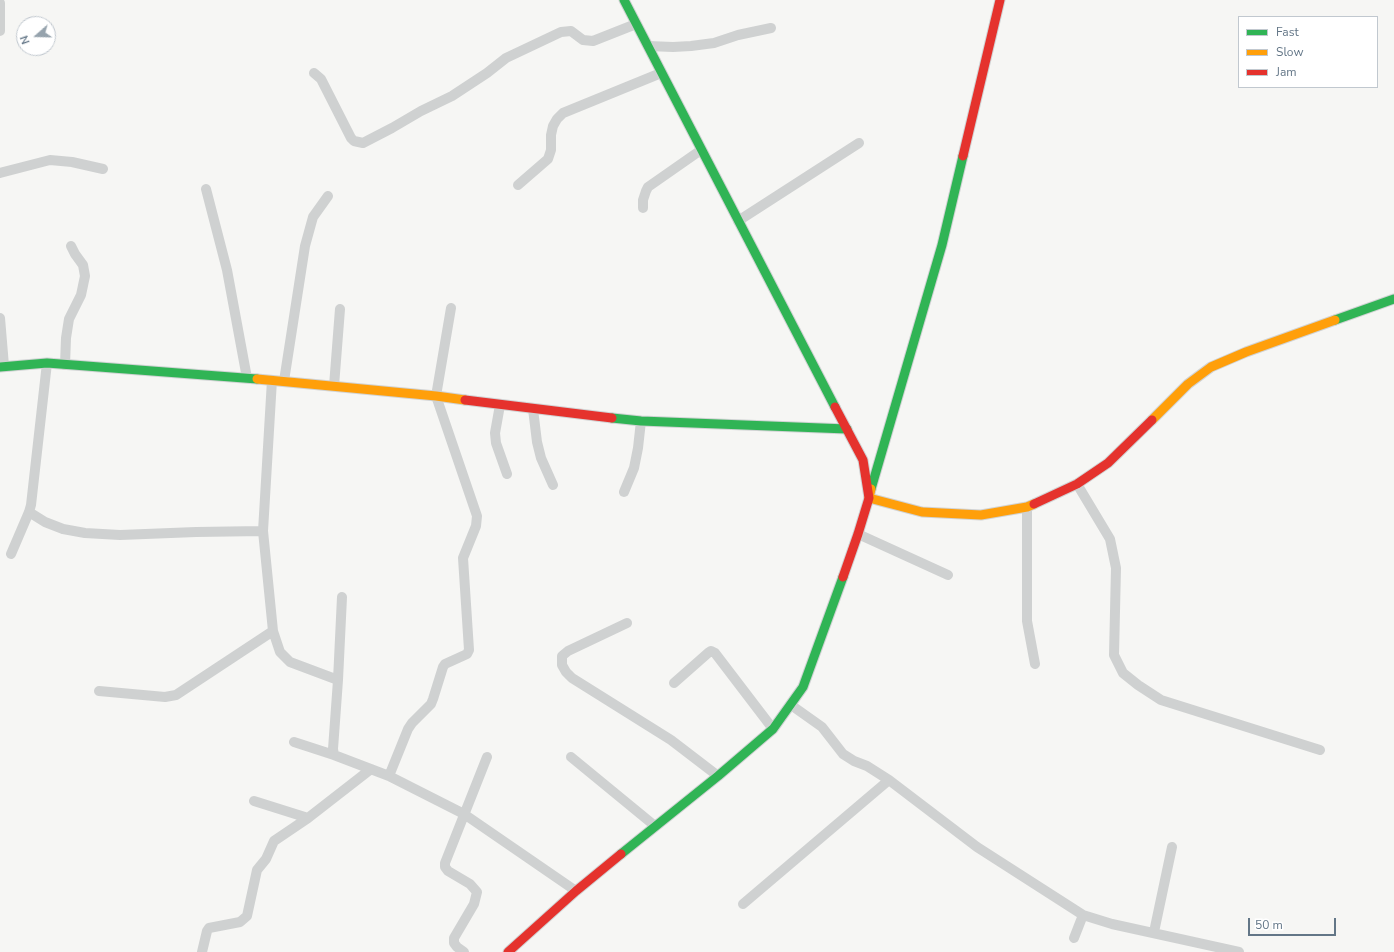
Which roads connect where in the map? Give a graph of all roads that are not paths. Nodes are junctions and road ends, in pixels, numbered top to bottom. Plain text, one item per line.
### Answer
1 (1000, 0) edge
2 (628, 1) edge
3 (0, 3) edge
4 (636, 24) junction
5 (771, 28) dead end
6 (0, 31) edge
7 (648, 46) junction
8 (314, 73) dead end
9 (661, 73) junction
10 (859, 143) dead end
11 (701, 150) junction
12 (103, 169) dead end
13 (0, 173) edge
14 (518, 185) dead end
15 (206, 189) dead end
16 (328, 196) dead end
17 (643, 208) dead end
18 (738, 221) junction
19 (72, 246) dead end
20 (1394, 299) edge
21 (451, 308) dead end
22 (340, 309) dead end
23 (0, 318) edge
24 (47, 363) junction
25 (65, 365) junction
26 (2, 367) edge
27 (247, 378) junction
28 (272, 380) junction
29 (284, 381) junction
30 (334, 386) junction
31 (436, 396) junction
32 (500, 406) junction
33 (533, 409) junction
34 (641, 421) junction
35 (847, 429) junction
36 (507, 474) dead end
37 (1077, 484) junction
38 (553, 485) dead end
39 (624, 492) dead end
40 (869, 498) junction
41 (1027, 507) junction
42 (29, 512) junction
43 (263, 531) junction
44 (858, 534) junction
45 (11, 554) dead end
46 (948, 575) dead end
47 (342, 597) dead end
48 (626, 623) dead end
49 (273, 631) junction
50 (1035, 664) dead end
51 (338, 680) junction
52 (674, 683) dead end
53 (99, 691) dead end
54 (791, 705) junction
55 (773, 729) junction
56 (294, 742) dead end
57 (1320, 750) dead end
58 (334, 755) junction
59 (487, 757) dead end
60 (571, 758) dead end
61 (371, 769) junction
62 (390, 776) junction
63 (718, 776) junction
64 (889, 780) junction
65 (254, 802) dead end
66 (464, 814) junction
67 (308, 818) junction
68 (656, 826) junction
69 (1172, 847) dead end
70 (576, 891) junction
71 (743, 904) dead end
72 (1084, 915) junction
73 (1154, 932) junction
74 (1074, 938) dead end
75 (1214, 949) edge
76 (202, 952) edge
77 (464, 952) edge
78 (508, 952) edge
79 (1238, 952) edge

1 - 40 street
2 - 4 street
3 - 6 street
4 - 7 street
4 - 8 street
5 - 7 street
7 - 9 street
9 - 11 street
9 - 14 street
10 - 18 street
11 - 17 street
11 - 18 street
12 - 13 street
15 - 27 street
16 - 29 street
18 - 35 street
19 - 25 street
20 - 37 street
21 - 31 street
22 - 30 street
23 - 26 street
24 - 25 street
24 - 26 street
24 - 42 street
25 - 27 street
27 - 28 street
28 - 29 street
28 - 43 street
29 - 30 street
30 - 31 street
31 - 32 street
31 - 62 street
32 - 33 street
32 - 36 street
33 - 34 street
33 - 38 street
34 - 35 street
34 - 39 street
35 - 40 street
37 - 41 street
37 - 57 street
40 - 41 street
40 - 44 street
41 - 50 street
42 - 43 street
42 - 45 street
43 - 49 street
44 - 46 street
44 - 54 street
47 - 51 street
48 - 63 street
49 - 51 street
49 - 53 street
51 - 58 street
52 - 55 street
54 - 55 street
54 - 64 street
55 - 63 street
56 - 58 street
58 - 61 street
59 - 66 street
60 - 68 street
61 - 62 street
61 - 67 street
62 - 66 street
63 - 68 street
64 - 71 street
64 - 72 street
65 - 67 street
66 - 70 street
66 - 77 street
67 - 76 street
68 - 70 street
69 - 73 street
70 - 78 street
72 - 73 street
72 - 74 street
73 - 75 street
75 - 79 street

